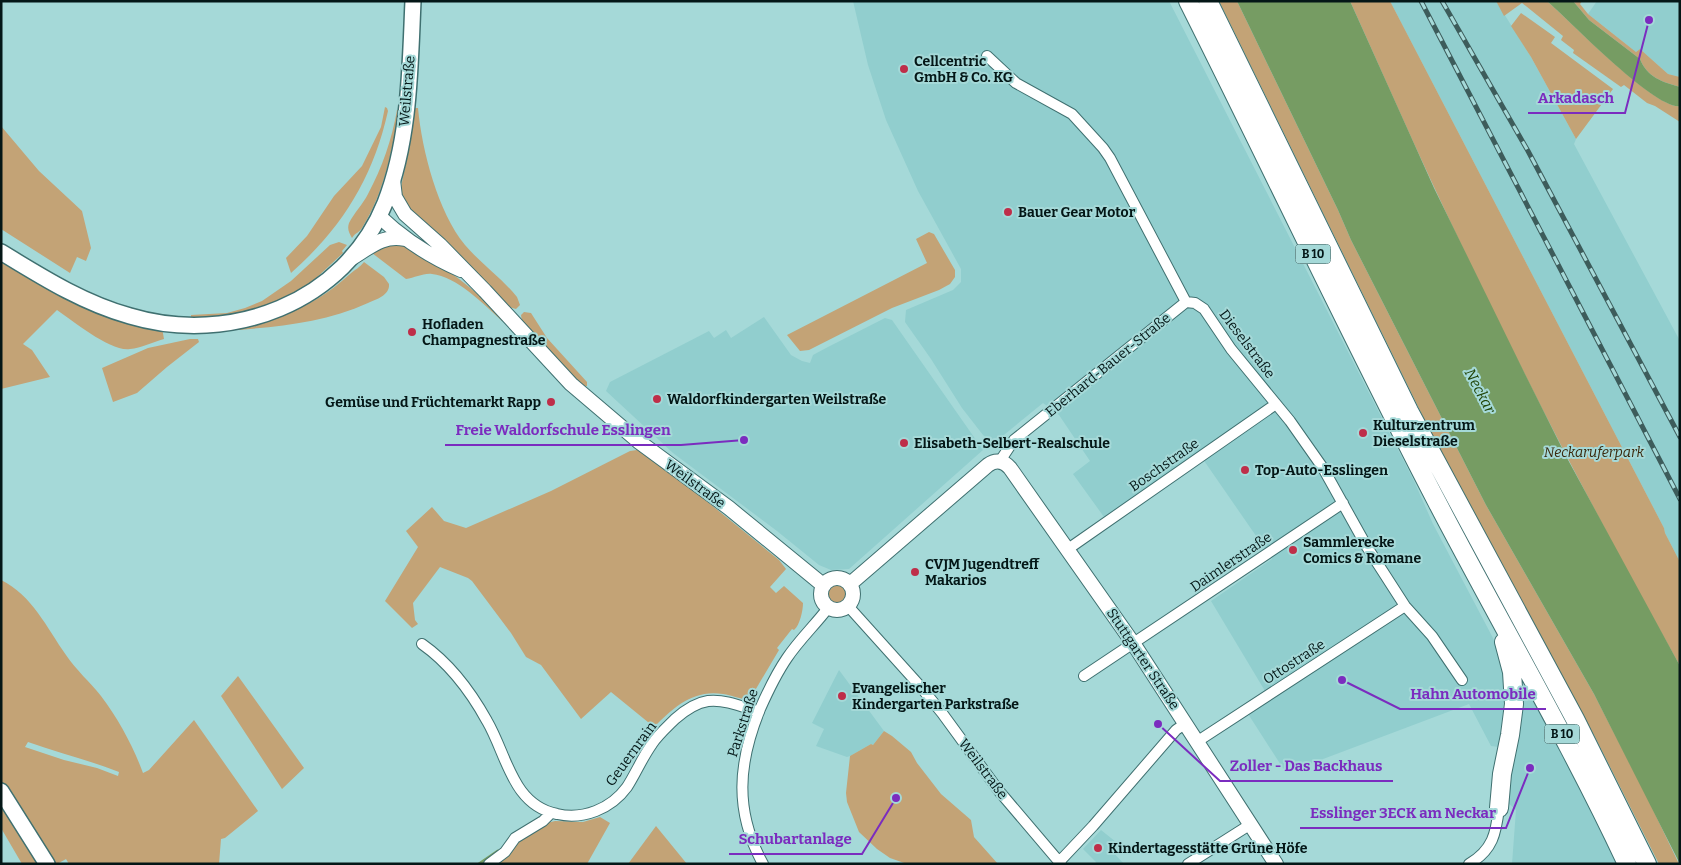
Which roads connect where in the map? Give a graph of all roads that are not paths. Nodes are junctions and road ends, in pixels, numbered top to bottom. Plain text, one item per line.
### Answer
1 (413, 1) edge
2 (1188, 1) edge
3 (1208, 1) edge
4 (987, 56) dead end
5 (392, 180) junction
6 (379, 216) junction
7 (416, 225) junction
8 (374, 239) junction
9 (408, 240) junction
10 (1, 252) edge
11 (466, 272) junction
12 (1186, 302) junction
13 (1276, 404) junction
14 (1000, 461) junction
15 (1343, 503) junction
16 (1068, 549) junction
17 (850, 584) junction
18 (823, 585) junction
19 (848, 606) junction
20 (1405, 606) junction
21 (1492, 606) junction
22 (828, 608) junction
23 (1133, 643) junction
24 (422, 644) dead end
25 (1084, 676) dead end
26 (1462, 680) dead end
27 (759, 712) junction
28 (1186, 723) junction
29 (1198, 741) junction
30 (1, 791) edge
31 (1499, 808) joint
32 (551, 813) junction
33 (1251, 824) junction
34 (1060, 863) edge
35 (47, 864) edge
36 (488, 864) edge
37 (762, 864) edge
38 (1188, 864) edge
39 (1276, 864) edge
40 (1470, 864) edge
41 (1627, 864) edge
42 (1647, 864) edge

1 - 5 main road, Weilstraße
2 - 21 highway, B 10
3 - 42 highway, B 10
4 - 12 street
5 - 6 main road, Weilstraße
5 - 7 street, Weilstraße
6 - 7 street
6 - 8 main road
6 - 9 street, Weilstraße
7 - 11 street, Weilstraße
8 - 9 street
8 - 10 main road
9 - 11 street, Weilstraße
11 - 18 street, Weilstraße
12 - 13 street, Dieselstraße
12 - 14 street, Eberhard-Bauer-Straße
13 - 15 street, Dieselstraße
13 - 16 street, Boschstraße
14 - 16 street, Stuttgarter Straße
14 - 17 street, Eberhard-Bauer-Straße
15 - 20 street, Dieselstraße
15 - 23 street, Daimlerstraße
16 - 23 street, Stuttgarter Straße
17 - 18 street
17 - 19 street
18 - 22 street
19 - 22 street
19 - 34 street, Weilstraße
20 - 26 street, Dieselstraße
20 - 29 street, Ottostraße
21 - 31 highway
21 - 41 highway, B 10
22 - 27 street, Parkstraße
23 - 25 street, Daimlerstraße
23 - 28 street, Stuttgarter Straße
24 - 32 street, Geuernrain
27 - 32 street, Geuernrain
27 - 37 street, Parkstraße
28 - 29 street, Stuttgarter Straße
28 - 34 street
29 - 33 street, Stuttgarter Straße
30 - 35 main road
31 - 40 street
32 - 36 street
33 - 38 street
33 - 39 street, Stuttgarter Straße

